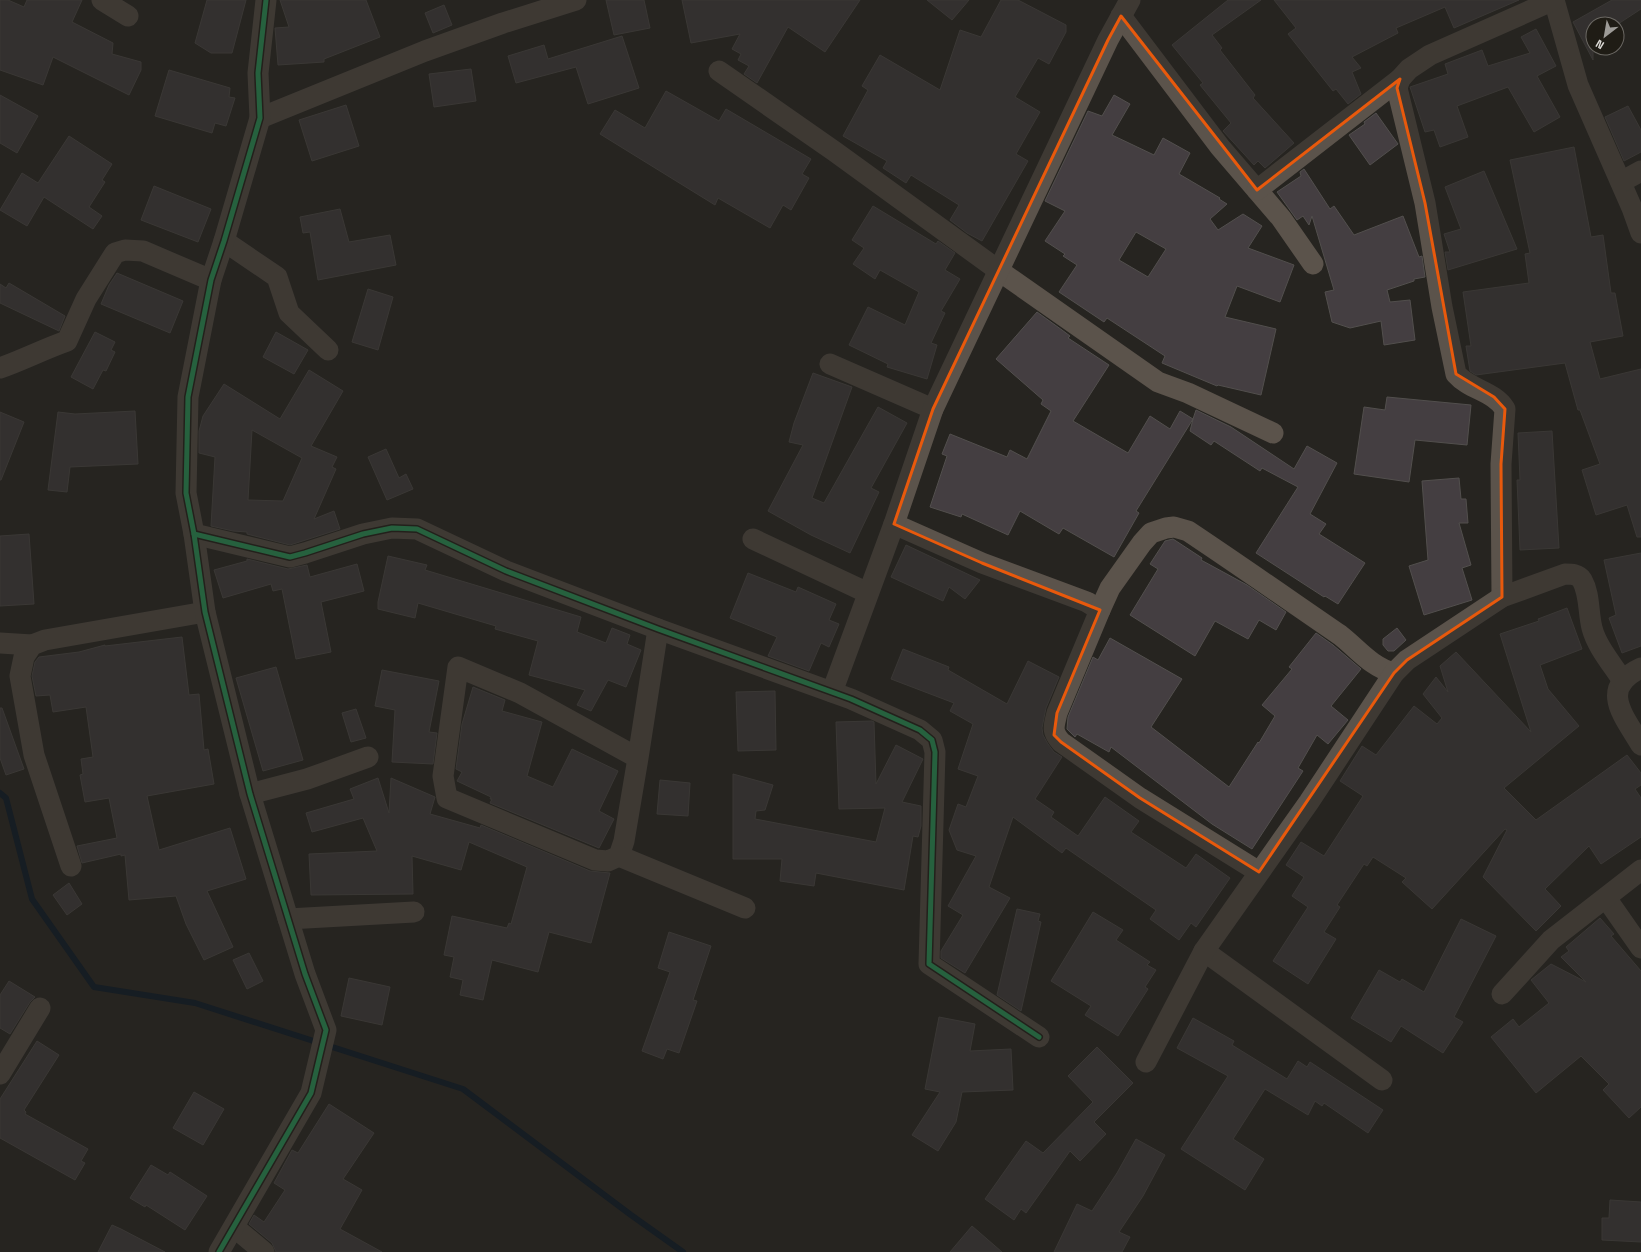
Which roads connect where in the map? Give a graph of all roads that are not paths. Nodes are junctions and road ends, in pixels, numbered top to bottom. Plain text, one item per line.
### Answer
1 (102, 0) edge
2 (266, 0) edge
3 (576, 0) edge
4 (1554, 0) edge
5 (1126, 8) edge
6 (128, 16) dead end
7 (719, 71) dead end
8 (1400, 79) junction
9 (260, 118) junction
10 (1641, 171) edge
11 (1621, 182) junction
12 (1257, 190) junction
13 (1641, 233) edge
14 (224, 241) junction
15 (1313, 264) dead end
16 (998, 270) junction
17 (211, 280) junction
18 (328, 350) dead end
19 (830, 364) dead end
20 (0, 368) edge
21 (933, 409) junction
22 (1273, 433) dead end
23 (894, 524) junction
24 (194, 534) junction
25 (753, 539) dead end
26 (868, 593) junction
27 (1502, 597) junction
28 (1100, 610) junction
29 (205, 612) junction
30 (658, 629) junction
31 (0, 643) edge
32 (32, 645) junction
33 (1626, 671) edge
34 (1394, 673) junction
35 (832, 692) junction
36 (1641, 745) edge
37 (368, 757) dead end
38 (638, 758) junction
39 (250, 794) junction
40 (619, 856) junction
41 (71, 866) dead end
42 (1641, 870) edge
43 (1259, 872) junction
44 (1606, 898) junction
45 (745, 908) dead end
46 (414, 912) dead end
47 (288, 919) junction
48 (1641, 948) edge
49 (1204, 951) junction
50 (1502, 994) dead end
51 (40, 1008) dead end
52 (1039, 1037) dead end
53 (1146, 1062) dead end
54 (0, 1074) edge
55 (1382, 1080) dead end
56 (234, 1227) junction
57 (219, 1252) edge
58 (264, 1252) edge

1 - 6 street
2 - 9 street
3 - 9 street
4 - 8 street
4 - 11 street
5 - 12 street
5 - 16 street
7 - 16 street
8 - 12 street
8 - 27 street
9 - 14 street
10 - 11 street
11 - 13 street
12 - 15 street
14 - 17 street
14 - 18 street
16 - 21 street
16 - 22 street
17 - 20 street
17 - 24 street
19 - 21 street
21 - 23 street
23 - 26 street
23 - 28 street
24 - 29 street
24 - 30 street
25 - 26 street
26 - 35 street
27 - 33 street
27 - 34 street
28 - 34 street
28 - 43 street
29 - 32 street
29 - 39 street
30 - 35 street
30 - 38 street
31 - 32 street
32 - 41 street
33 - 36 street
34 - 43 street
35 - 52 street
37 - 39 street
38 - 40 street
38 - 40 street
39 - 47 street
40 - 45 street
42 - 44 street
43 - 49 street
44 - 48 street
44 - 50 street
46 - 47 street
47 - 56 street
49 - 53 street
49 - 55 street
51 - 54 street
56 - 57 street
56 - 58 street

